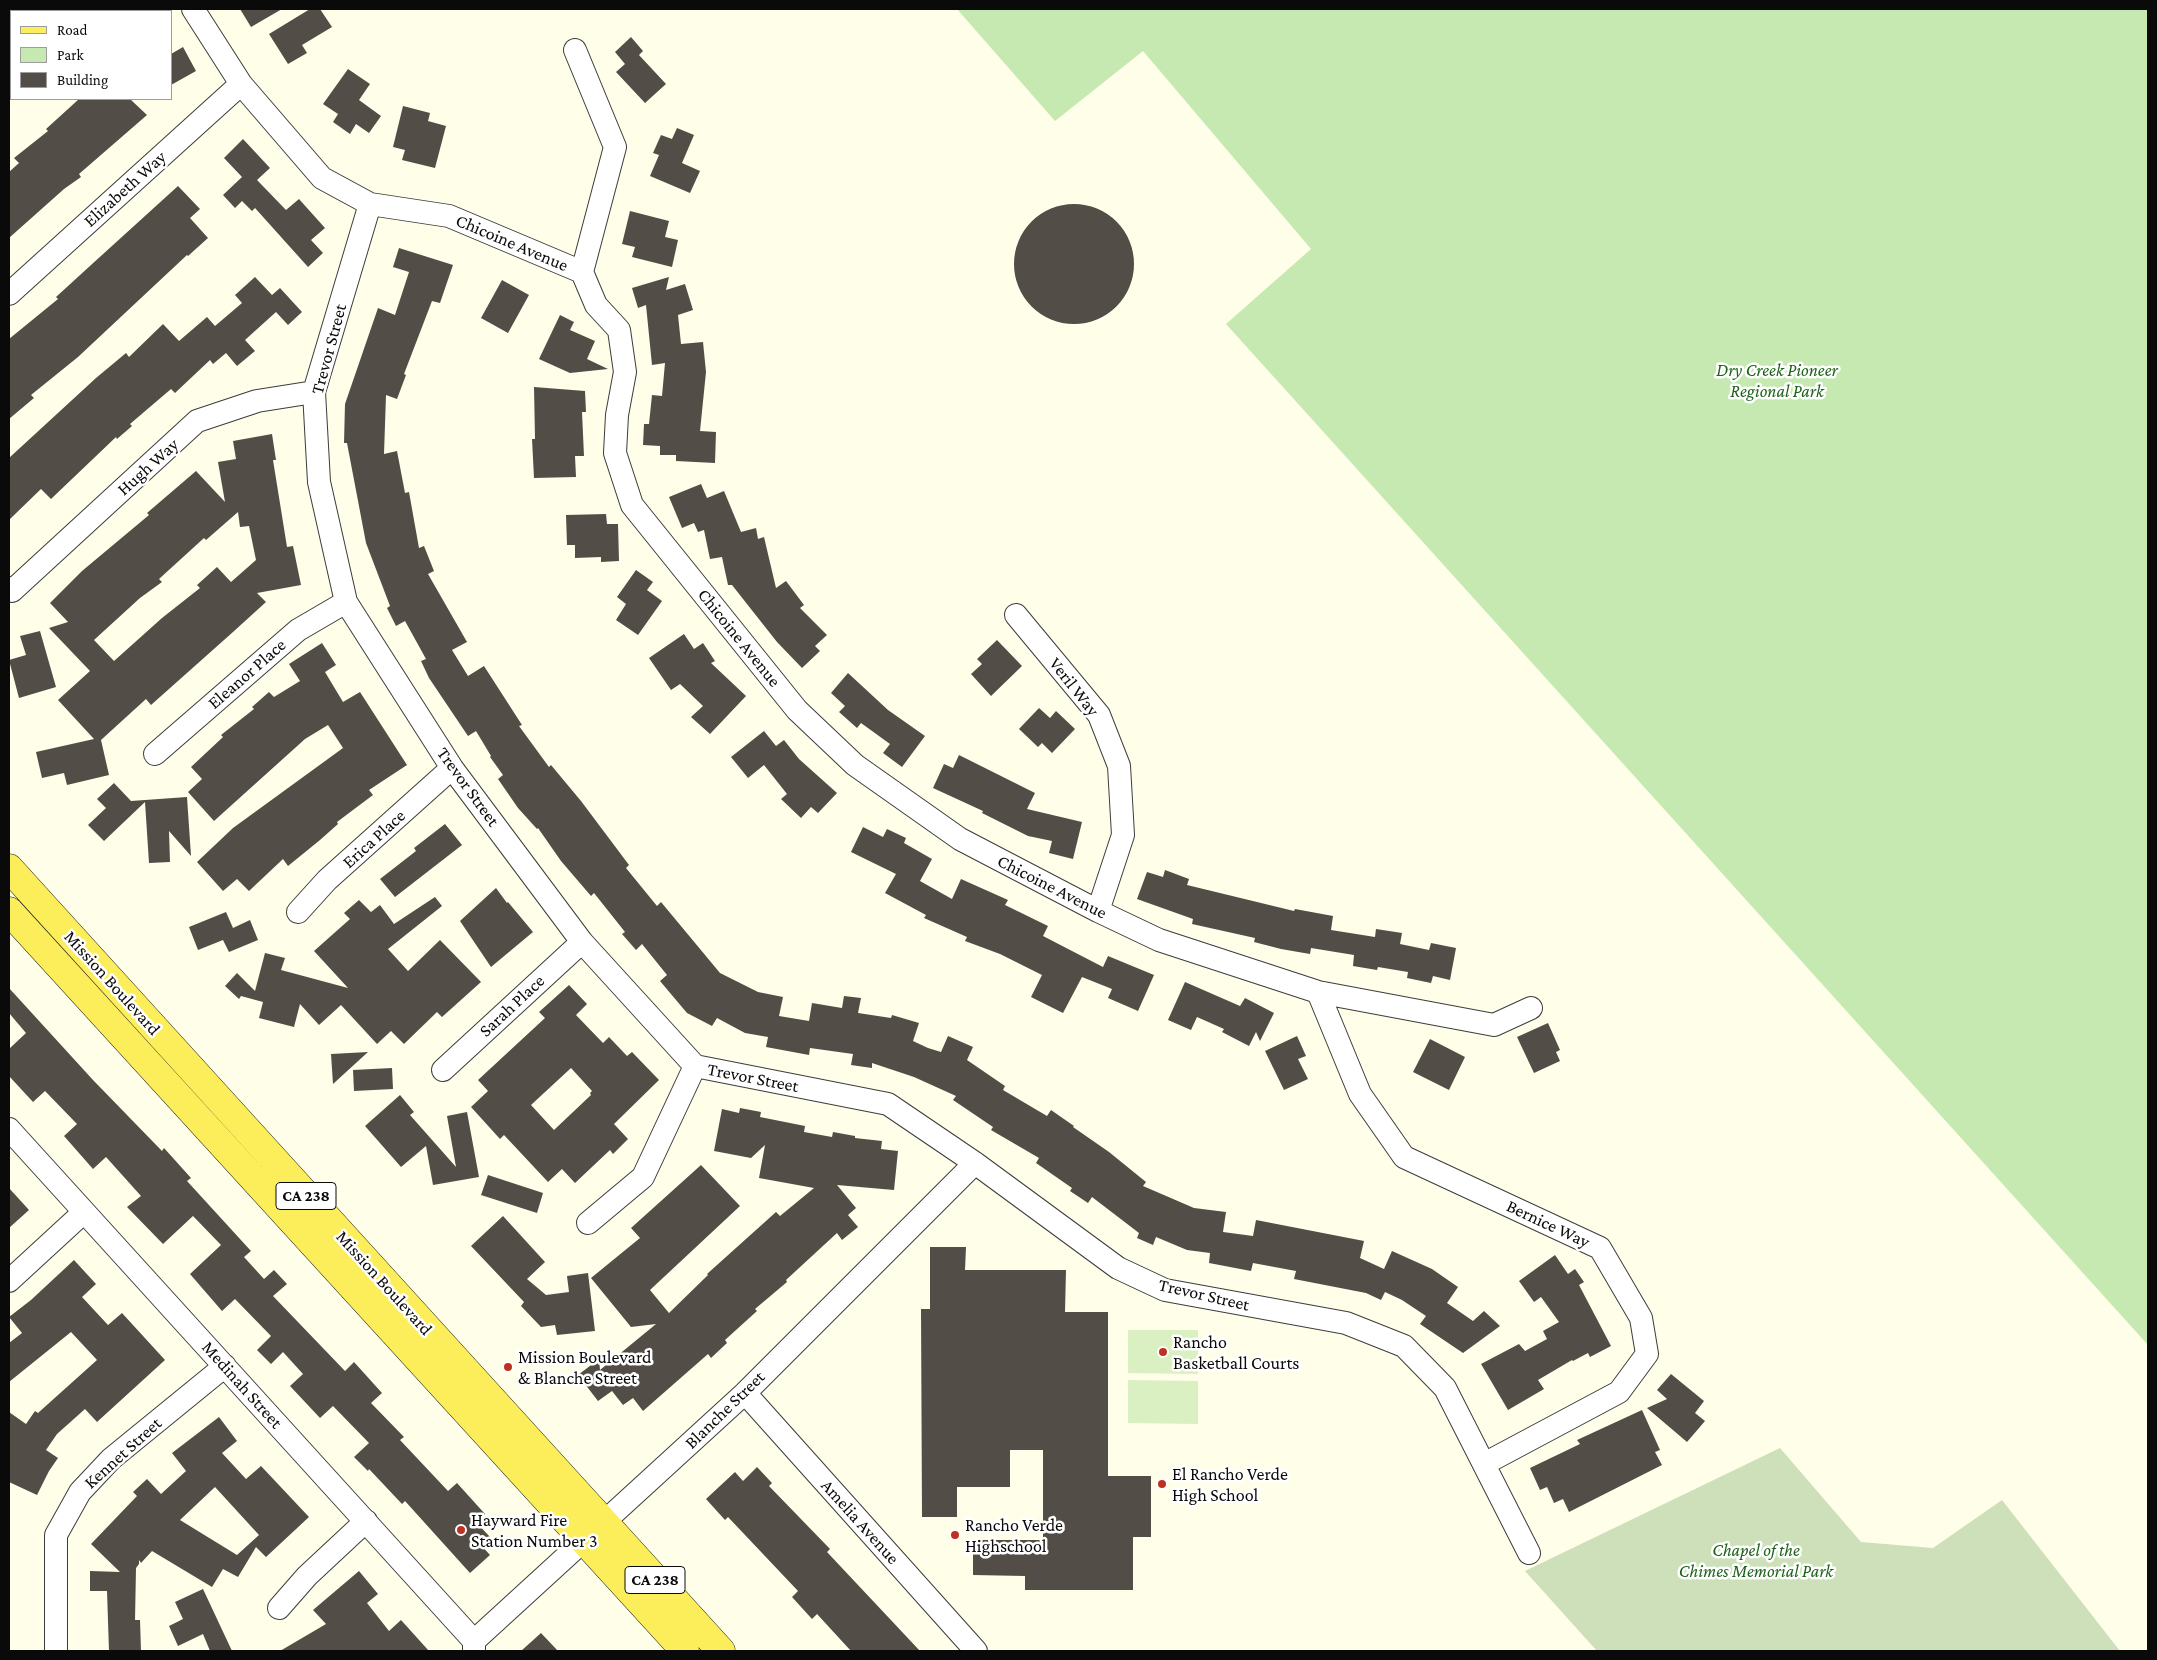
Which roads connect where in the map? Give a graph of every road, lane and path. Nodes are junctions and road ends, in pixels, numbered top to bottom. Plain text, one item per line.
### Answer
1 (193, 9) edge
2 (575, 50) dead end
3 (241, 84) junction
4 (370, 204) junction
5 (582, 272) junction
6 (9, 294) edge
7 (314, 392) junction
8 (9, 588) edge
9 (346, 602) junction
10 (1016, 615) dead end
11 (155, 754) dead end
12 (452, 768) junction
13 (9, 868) edge
14 (9, 911) edge
15 (298, 912) dead end
16 (1098, 912) junction
17 (582, 942) junction
18 (1318, 992) junction
19 (1531, 1008) dead end
20 (694, 1066) junction
21 (443, 1070) dead end
22 (9, 1129) edge
23 (975, 1163) junction
24 (84, 1212) junction
25 (588, 1223) dead end
26 (9, 1281) edge
27 (225, 1366) junction
28 (745, 1393) junction
29 (1484, 1464) junction
30 (366, 1520) junction
31 (594, 1532) junction
32 (1529, 1553) dead end
33 (279, 1608) dead end
34 (474, 1646) edge
35 (56, 1651) edge
36 (685, 1651) edge
37 (721, 1651) edge
38 (976, 1651) edge

1 - 3 street, Chicoine Avenue
2 - 5 street
3 - 4 street, Chicoine Avenue
3 - 6 street, Elizabeth Way
4 - 5 street, Chicoine Avenue
4 - 7 street, Trevor Street
5 - 16 street, Chicoine Avenue
7 - 8 street, Hugh Way
7 - 9 street, Trevor Street
9 - 11 street, Eleanor Place
9 - 12 street, Trevor Street
10 - 16 street, Veril Way
12 - 15 street, Erica Place
12 - 17 street, Trevor Street
13 - 31 main road, Mission Boulevard / CA 238
14 - 31 main road, Mission Boulevard / CA 238
16 - 18 street, Chicoine Avenue
17 - 20 street, Trevor Street
17 - 21 street, Sarah Place
18 - 19 street, Chicoine Avenue
18 - 29 street, Bernice Way
20 - 23 street, Trevor Street
20 - 25 street
22 - 24 street, Medinah Street
23 - 28 street, Blanche Street
23 - 29 street, Trevor Street
24 - 26 street
24 - 27 street, Medinah Street
27 - 30 street, Medinah Street
27 - 35 street, Kennet Street
28 - 31 street, Blanche Street
28 - 38 street, Amelia Avenue
29 - 32 street, Trevor Street
30 - 33 street
30 - 34 street, Medinah Street
31 - 34 street, Blanche Street
31 - 36 main road, Mission Boulevard / CA 238
31 - 37 main road, Mission Boulevard / CA 238

